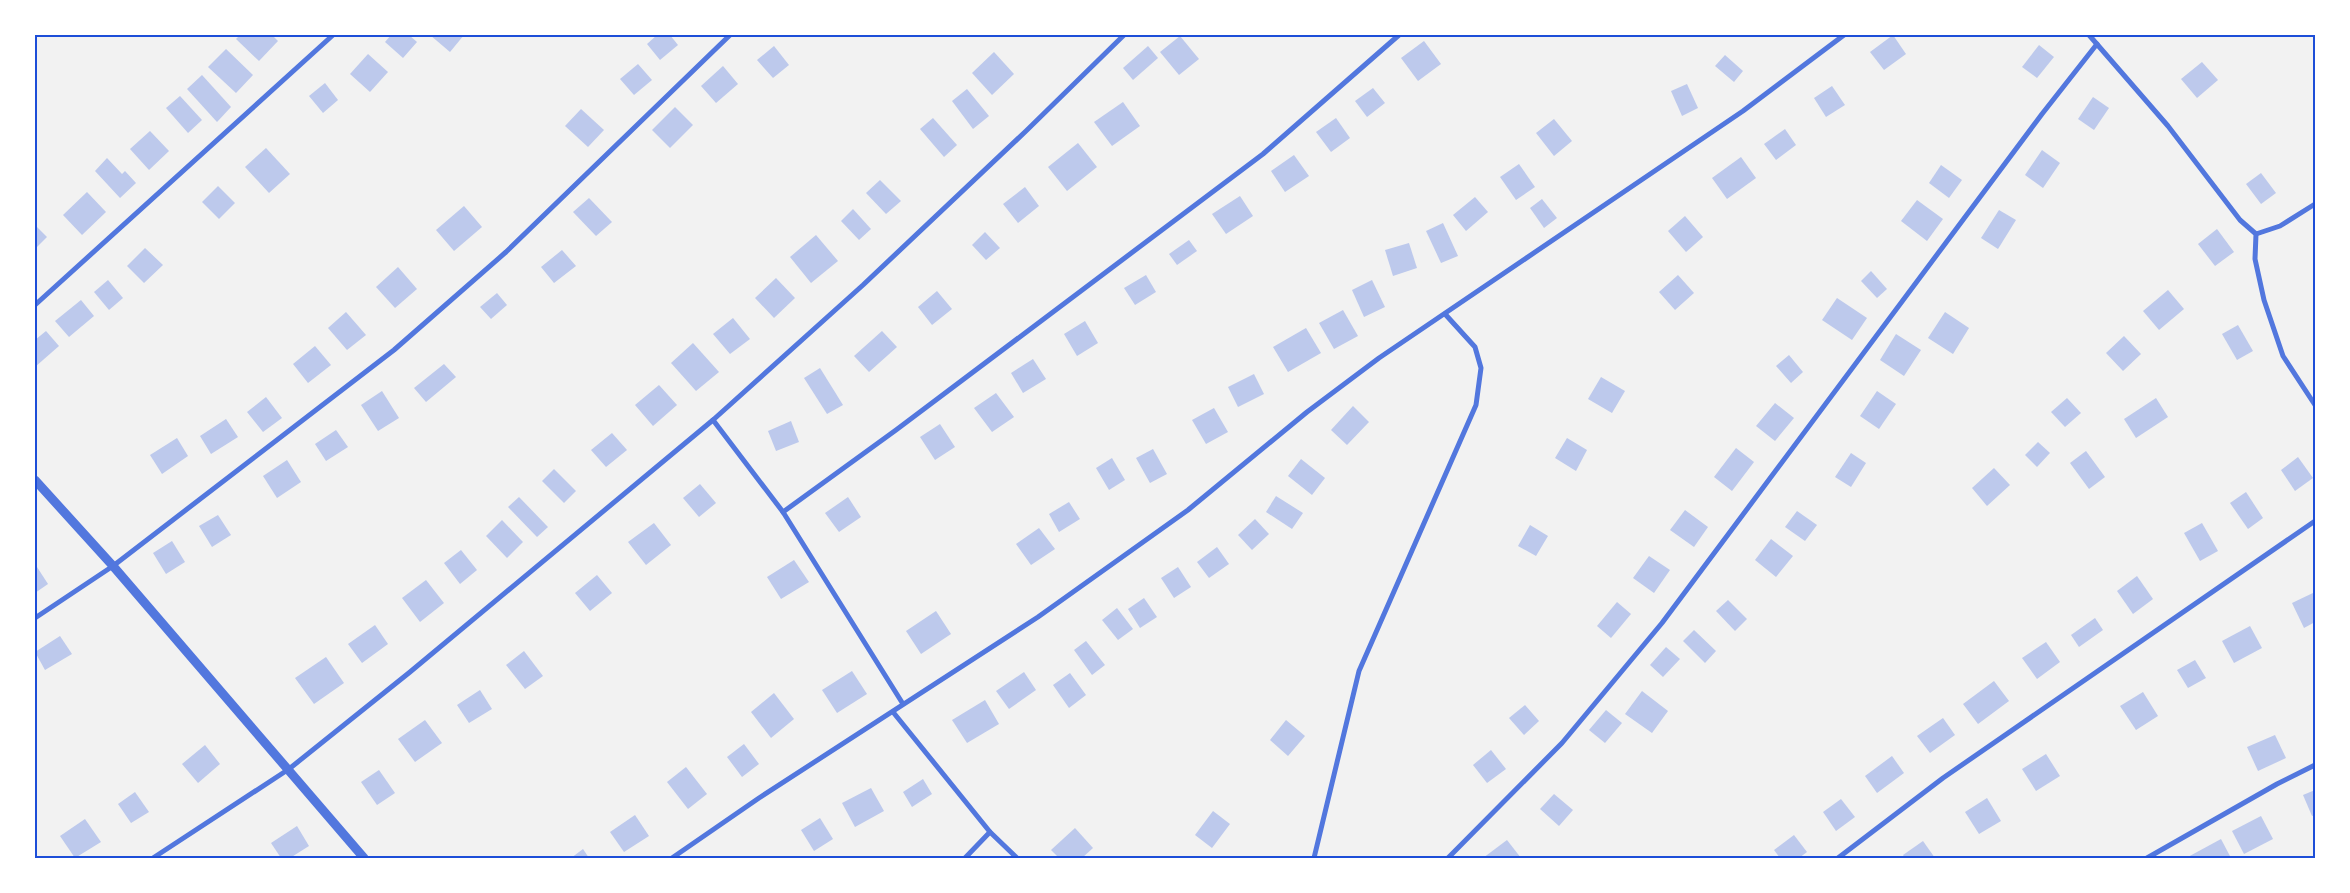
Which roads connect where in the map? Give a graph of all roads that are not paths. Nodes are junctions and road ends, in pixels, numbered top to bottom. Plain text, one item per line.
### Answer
1 (333, 35) edge
2 (730, 35) edge
3 (1124, 35) edge
4 (1399, 35) edge
5 (1844, 35) edge
6 (2088, 35) edge
7 (2097, 44) junction
8 (2315, 204) edge
9 (2256, 234) junction
10 (35, 305) edge
11 (1445, 314) junction
12 (2315, 405) edge
13 (713, 420) junction
14 (35, 480) edge
15 (783, 512) junction
16 (2315, 521) edge
17 (112, 566) junction
18 (35, 618) edge
19 (903, 704) junction
20 (893, 712) junction
21 (2315, 765) edge
22 (289, 769) junction
23 (990, 832) junction
24 (154, 858) edge
25 (364, 858) edge
26 (672, 858) edge
27 (965, 858) edge
28 (1017, 858) edge
29 (1314, 858) edge
30 (1448, 858) edge
31 (1838, 858) edge
32 (2148, 858) edge

1 - 10 street
2 - 17 street
3 - 13 street
4 - 15 street
5 - 11 street
6 - 7 street
7 - 9 street
7 - 30 street
8 - 9 street
9 - 12 street
11 - 19 street
11 - 29 street
13 - 15 street
13 - 22 street
14 - 17 street
15 - 19 street
16 - 31 street
17 - 18 street
17 - 22 street
19 - 20 street
20 - 23 street
20 - 26 street
21 - 32 street
22 - 24 street
22 - 25 street
23 - 27 street
23 - 28 street

